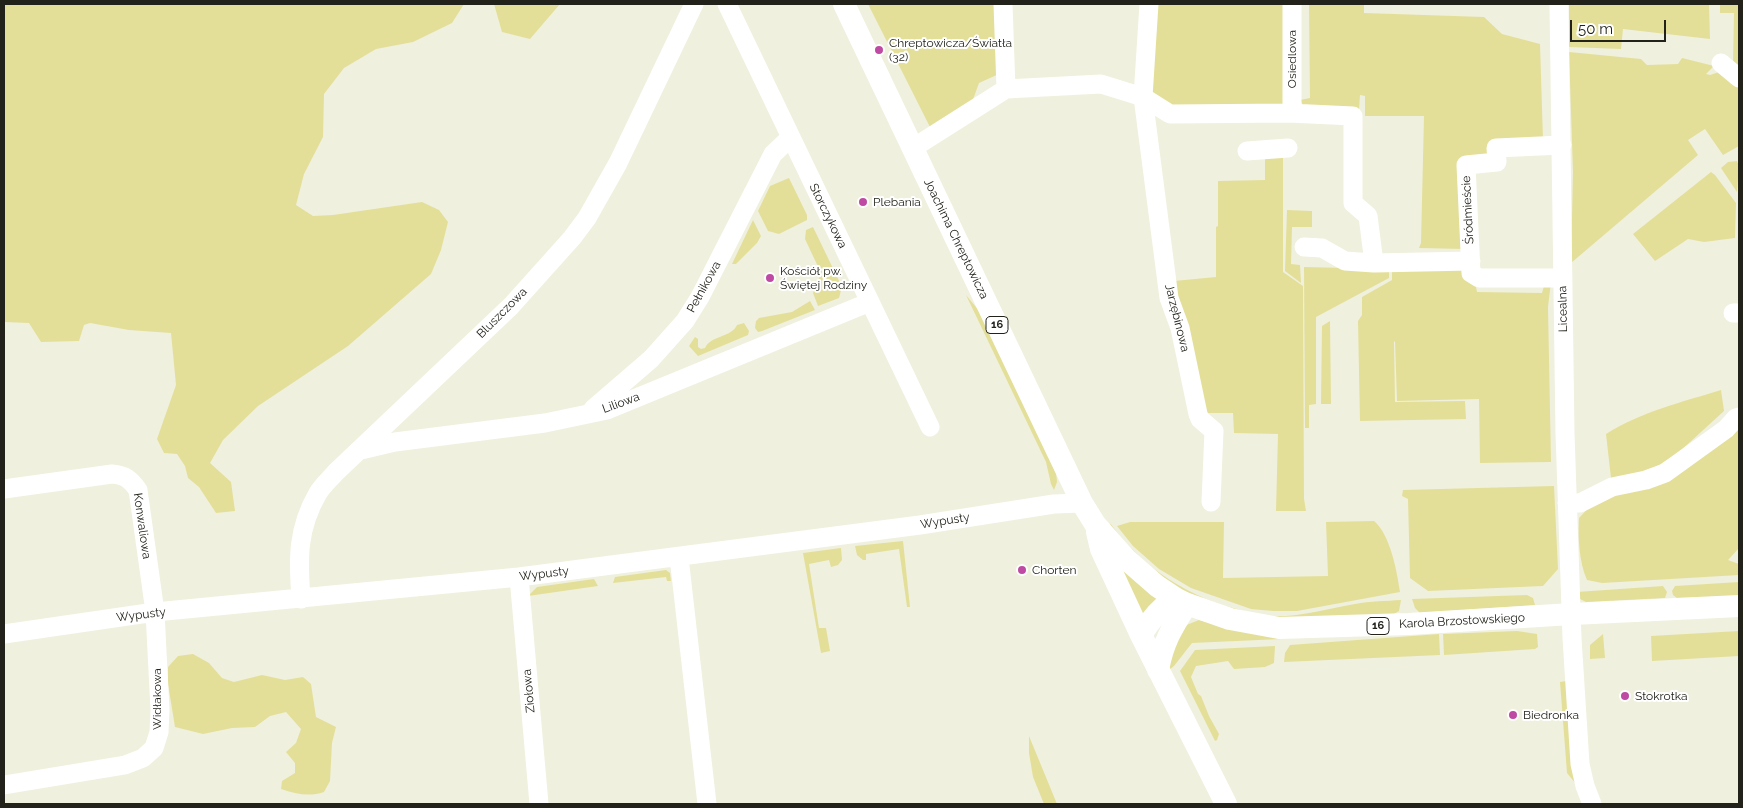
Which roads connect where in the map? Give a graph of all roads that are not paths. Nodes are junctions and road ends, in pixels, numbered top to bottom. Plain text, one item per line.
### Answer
1 (694, 4) edge
2 (727, 4) edge
3 (844, 4) edge
4 (1003, 4) edge
5 (1149, 4) edge
6 (1292, 4) edge
7 (1559, 4) edge
8 (1721, 63) dead end
9 (1739, 78) edge
10 (1006, 89) junction
11 (1144, 97) junction
12 (1290, 118) junction
13 (790, 138) junction
14 (1562, 144) junction
15 (913, 148) junction
16 (1288, 148) dead end
17 (1247, 151) dead end
18 (1304, 246) dead end
19 (1471, 261) junction
20 (1374, 262) junction
21 (1562, 278) junction
22 (870, 302) junction
23 (646, 363) junction
24 (662, 388) junction
25 (588, 414) junction
26 (1738, 418) edge
27 (930, 427) dead end
28 (358, 452) junction
29 (4, 489) edge
30 (1211, 502) dead end
31 (1082, 503) junction
32 (1567, 503) junction
33 (1095, 524) junction
34 (679, 557) junction
35 (519, 577) junction
36 (301, 599) junction
37 (1181, 601) junction
38 (1739, 606) edge
39 (154, 612) junction
40 (1572, 614) junction
41 (4, 634) edge
42 (1141, 636) junction
43 (1158, 670) junction
44 (4, 785) edge
45 (539, 804) edge
46 (707, 804) edge
47 (1226, 804) edge
48 (1592, 804) edge

1 - 28 street, Bluszczowa
2 - 13 street, Storczykowa
3 - 15 main road, Joachima Chreptowicza / 16
4 - 10 street
5 - 11 street
6 - 12 street, Osiedlowa
7 - 14 street, Licealna
8 - 9 street
10 - 11 street
10 - 15 street
11 - 12 street
11 - 30 street, Jarzębinowa
12 - 20 street
13 - 22 street, Storczykowa
13 - 23 street, Pełnikowa
14 - 19 street, Śródmieście
14 - 21 street, Licealna
15 - 31 main road, Joachima Chreptowicza / 16
16 - 17 street
18 - 20 street
19 - 20 street
19 - 21 street, Śródmieście
21 - 32 street, Licealna
22 - 24 street, Liliowa
22 - 27 street, Storczykowa
23 - 24 street
23 - 25 street, Pełnikowa
24 - 25 street, Liliowa
25 - 28 street, Liliowa
26 - 32 street
28 - 36 street, Bluszczowa
29 - 39 street, Konwaliowa
31 - 33 main road, Joachima Chreptowicza / 16
31 - 34 street, Wypusty
32 - 40 street, Licealna
33 - 37 main road, Joachima Chreptowicza / 16
33 - 42 main road
34 - 35 street, Wypusty
34 - 46 street
35 - 36 street, Wypusty
35 - 45 street, Ziołowa
36 - 39 street, Wypusty
37 - 40 main road, Karola Brzostowskiego / 16
37 - 42 main road
37 - 43 main road
38 - 40 main road, Karola Brzostowskiego / 16
39 - 41 street, Wypusty
39 - 44 street, Widłakowa
40 - 48 street, Licealna
42 - 43 main road
43 - 47 main road

